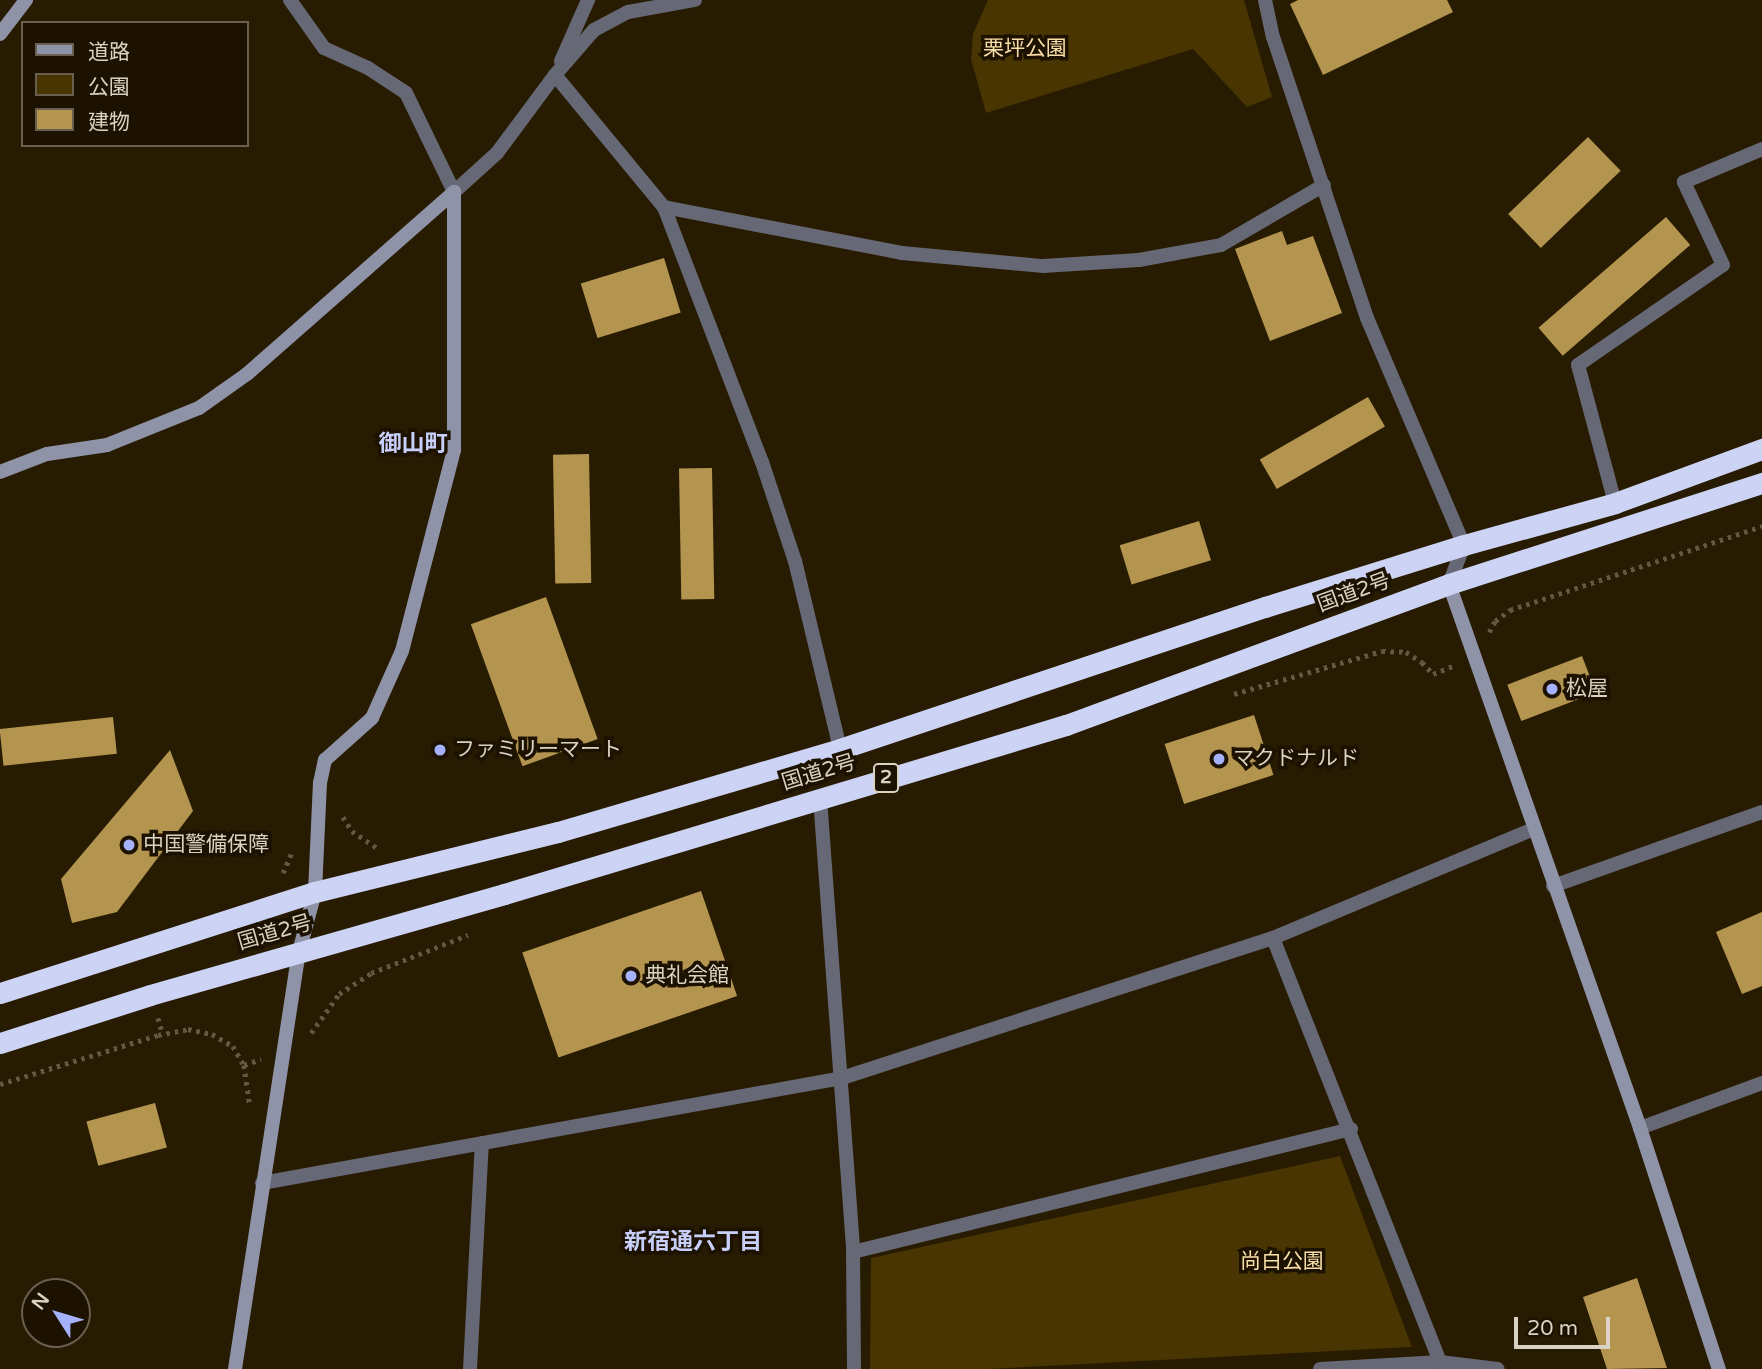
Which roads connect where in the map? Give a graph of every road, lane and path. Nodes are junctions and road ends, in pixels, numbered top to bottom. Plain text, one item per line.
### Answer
1 (26, 0) edge
2 (290, 0) edge
3 (588, 0) edge
4 (695, 0) edge
5 (1265, 0) edge
6 (0, 34) edge
7 (555, 75) junction
8 (1762, 149) edge
9 (1325, 185) junction
10 (454, 192) junction
11 (664, 207) junction
12 (1762, 449) edge
13 (0, 472) edge
14 (1762, 483) edge
15 (1615, 503) junction
16 (1762, 526) edge
17 (1464, 545) junction
18 (1449, 584) junction
19 (1487, 637) dead end
20 (1365, 658) dead end
21 (1433, 674) dead end
22 (840, 749) junction
23 (820, 798) junction
24 (1762, 812) edge
25 (1533, 829) junction
26 (1553, 886) junction
27 (315, 892) junction
28 (481, 930) dead end
29 (1273, 938) junction
30 (299, 952) junction
31 (0, 993) edge
32 (0, 1043) edge
33 (305, 1045) dead end
34 (244, 1065) dead end
35 (842, 1078) junction
36 (1762, 1083) edge
37 (0, 1084) edge
38 (1640, 1128) junction
39 (1350, 1129) junction
40 (482, 1143) junction
41 (262, 1183) junction
42 (853, 1252) junction
43 (1440, 1362) junction
44 (235, 1369) edge
45 (470, 1369) edge
46 (854, 1369) edge
47 (1320, 1369) edge
48 (1498, 1369) edge
49 (1720, 1369) edge

1 - 6 street
2 - 10 street
3 - 7 street
4 - 7 street
5 - 9 street
7 - 10 street
7 - 11 street
8 - 15 street
9 - 11 street
9 - 17 street
10 - 13 street
10 - 27 street
11 - 22 street
12 - 15 highway, 国道2号 / 2
14 - 18 highway, 国道2号 / 2
15 - 17 highway, 国道2号 / 2
16 - 19 path
17 - 18 street
17 - 22 highway, 国道2号 / 2
18 - 23 highway, 国道2号 / 2
18 - 25 street
20 - 21 path
22 - 27 highway, 国道2号 / 2
23 - 30 highway, 国道2号 / 2
23 - 35 street
24 - 26 street
25 - 26 street
25 - 29 street
26 - 38 street
27 - 30 street
27 - 31 highway, 国道2号 / 2
28 - 33 path
29 - 35 street
29 - 39 street
30 - 32 highway, 国道2号 / 2
30 - 41 street
34 - 37 path
35 - 40 street
35 - 42 street
36 - 38 street
38 - 49 street
39 - 42 street
39 - 43 street
40 - 41 street
40 - 45 street
41 - 44 street
42 - 46 street
43 - 47 street
43 - 48 street

